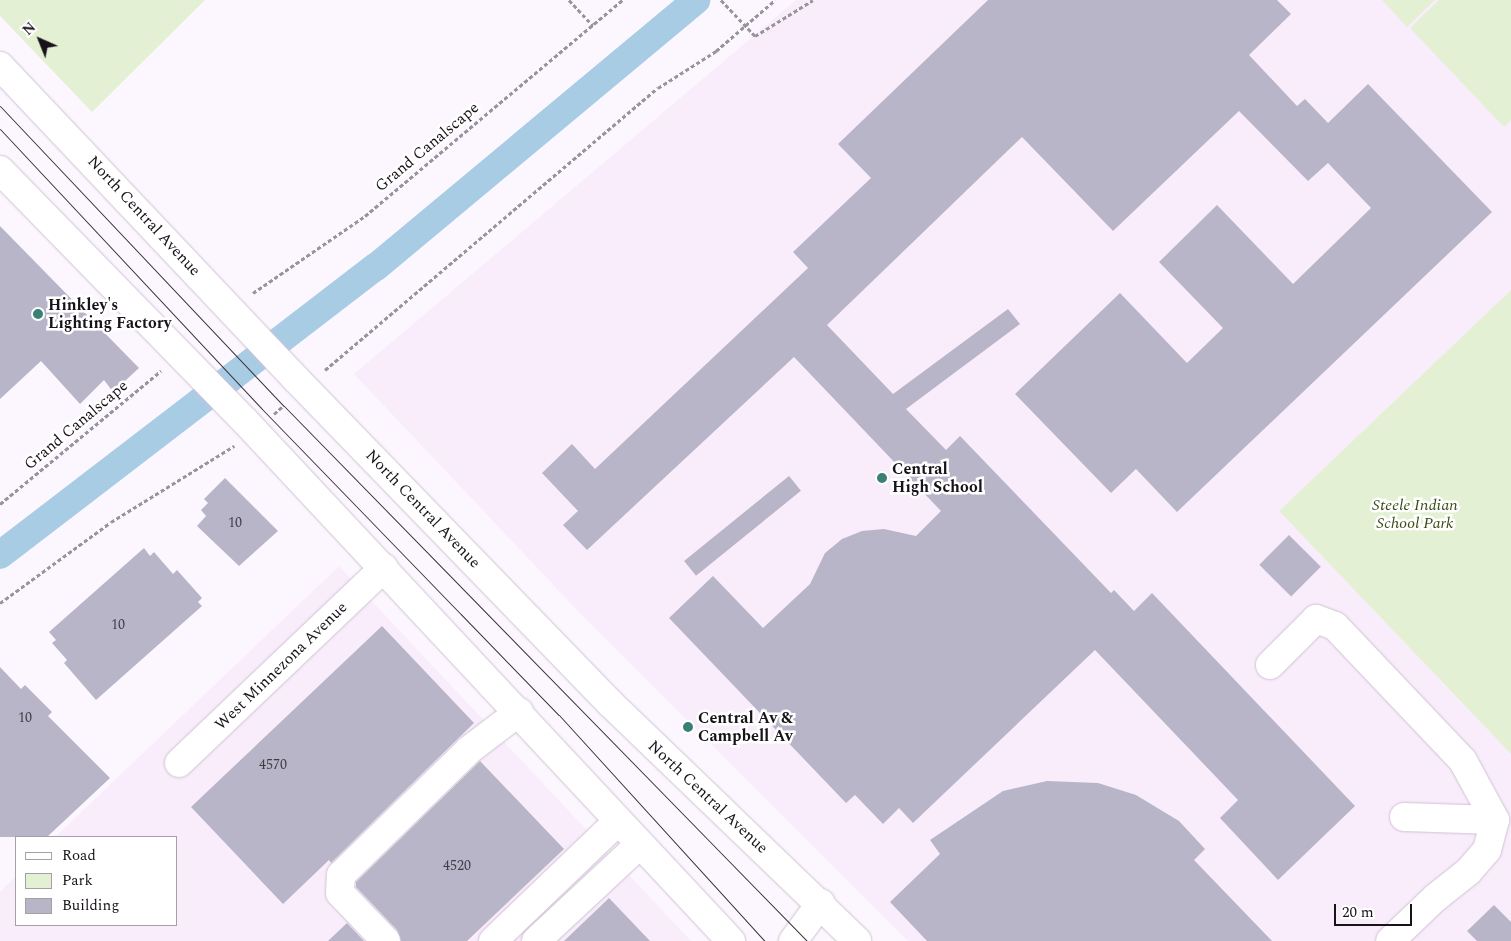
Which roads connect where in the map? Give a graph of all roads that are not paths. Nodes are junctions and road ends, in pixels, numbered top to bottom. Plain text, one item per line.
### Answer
1 (0, 66) edge
2 (0, 170) edge
3 (384, 568) junction
4 (1270, 665) dead end
5 (519, 712) junction
6 (179, 764) dead end
7 (1404, 817) dead end
8 (1494, 820) junction
9 (618, 821) junction
10 (640, 844) junction
11 (821, 903) junction
12 (386, 941) edge
13 (493, 941) edge
14 (536, 941) edge
15 (731, 941) edge
16 (793, 941) edge
17 (857, 941) edge
18 (1390, 941) edge

1 - 11 main road, North Central Avenue
2 - 3 main road
3 - 5 main road
3 - 6 main road, West Minnezona Avenue
4 - 8 main road
5 - 9 main road
5 - 12 main road
7 - 8 main road
8 - 18 main road
9 - 10 main road
9 - 13 main road
10 - 14 main road
10 - 15 main road
11 - 16 main road
11 - 17 main road, North Central Avenue

